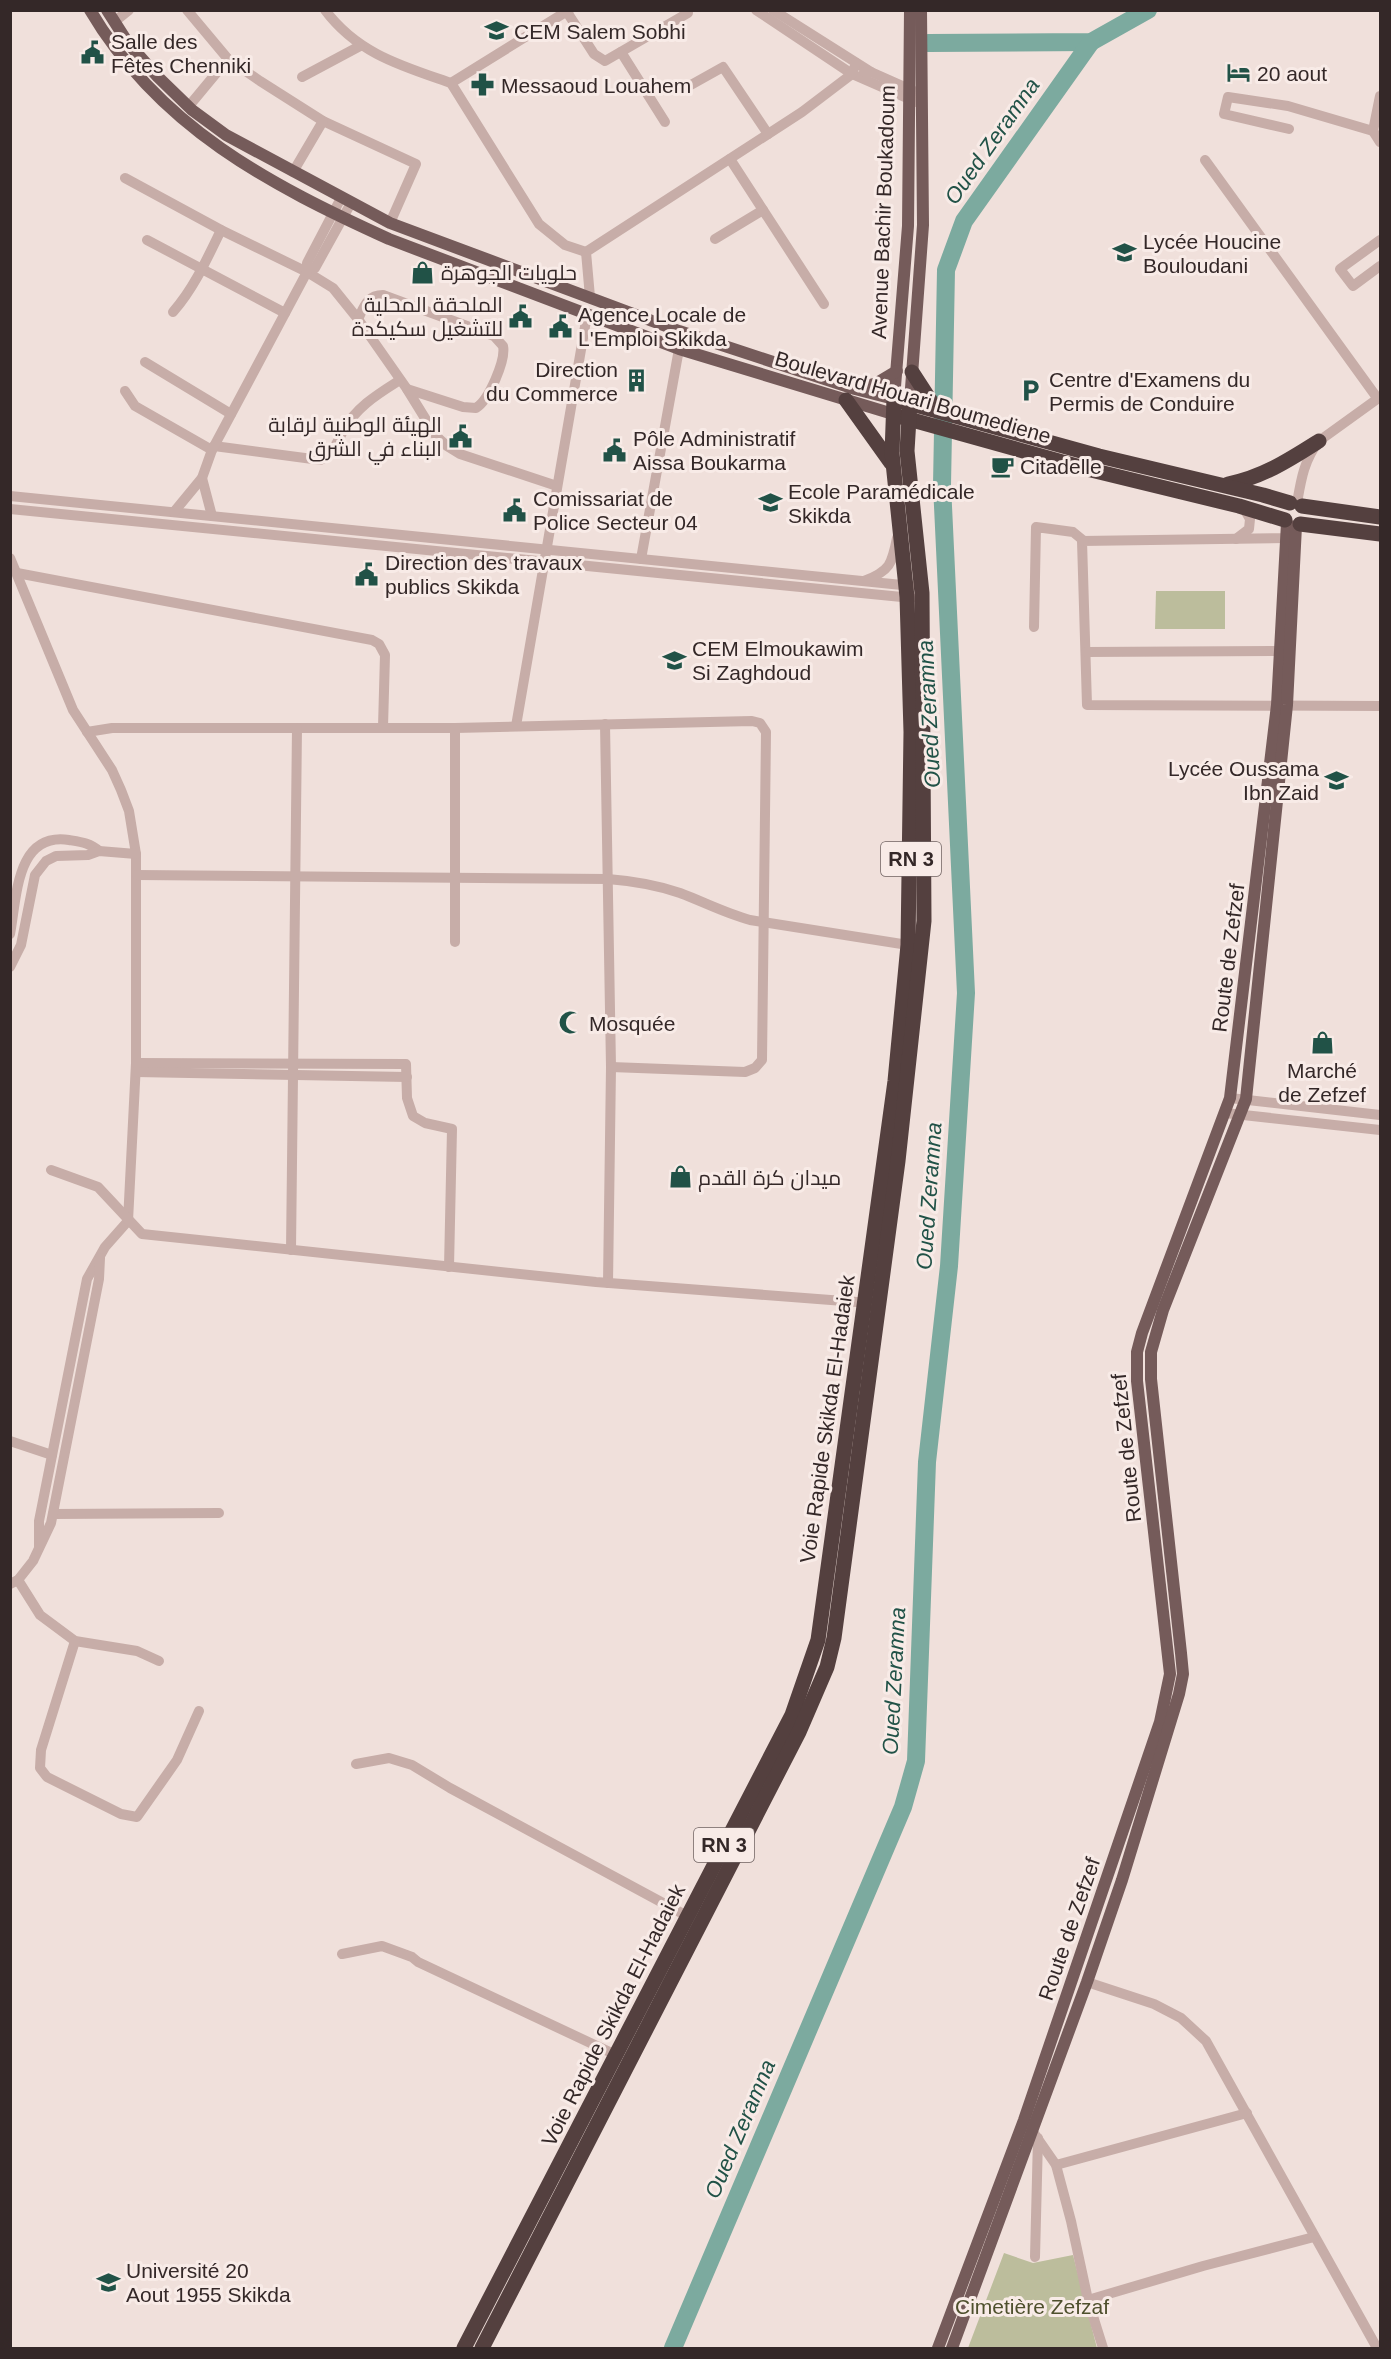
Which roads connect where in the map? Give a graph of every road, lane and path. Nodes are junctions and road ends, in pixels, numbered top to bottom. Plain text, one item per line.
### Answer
1 (90, 10) edge
2 (107, 10) edge
3 (129, 10) edge
4 (187, 10) edge
5 (325, 10) edge
6 (756, 10) edge
7 (773, 10) edge
8 (910, 10) edge
9 (921, 10) edge
10 (568, 11) edge
11 (688, 13) dead end
12 (114, 22) junction
13 (360, 46) junction
14 (621, 52) junction
15 (228, 59) junction
16 (854, 68) junction
17 (302, 77) dead end
18 (451, 83) junction
19 (689, 86) dead end
20 (893, 87) junction
21 (914, 93) junction
22 (1380, 96) edge
23 (189, 106) junction
24 (909, 116) junction
25 (323, 121) junction
26 (665, 122) dead end
27 (1289, 129) dead end
28 (1373, 131) junction
29 (768, 134) junction
30 (1380, 142) edge
31 (730, 159) junction
32 (1205, 160) dead end
33 (293, 172) junction
34 (125, 178) dead end
35 (346, 200) junction
36 (763, 210) junction
37 (338, 215) junction
38 (390, 223) junction
39 (221, 230) junction
40 (715, 239) dead end
41 (147, 240) dead end
42 (1380, 240) edge
43 (586, 252) junction
44 (1380, 266) edge
45 (202, 269) junction
46 (307, 272) junction
47 (590, 297) junction
48 (824, 304) dead end
49 (173, 312) dead end
50 (285, 313) junction
51 (587, 315) junction
52 (358, 319) junction
53 (679, 349) junction
54 (145, 362) dead end
55 (904, 372) junction
56 (403, 384) junction
57 (124, 391) dead end
58 (851, 394) junction
59 (1379, 398) edge
60 (899, 405) junction
61 (936, 409) junction
62 (231, 414) junction
63 (908, 419) junction
64 (932, 425) junction
65 (1319, 441) junction
66 (213, 448) junction
67 (901, 465) junction
68 (202, 478) junction
69 (1217, 484) junction
70 (556, 486) junction
71 (10, 496) edge
72 (1296, 504) junction
73 (1243, 507) junction
74 (10, 509) edge
75 (174, 512) junction
76 (212, 516) junction
77 (1380, 518) edge
78 (1292, 527) junction
79 (899, 529) junction
80 (1380, 534) edge
81 (1236, 539) junction
82 (1084, 541) junction
83 (546, 549) junction
84 (10, 558) edge
85 (641, 559) junction
86 (544, 561) junction
87 (17, 573) junction
88 (863, 581) junction
89 (914, 592) junction
90 (1034, 627) dead end
91 (1285, 651) junction
92 (1086, 652) junction
93 (1282, 705) junction
94 (1380, 705) edge
95 (605, 724) junction
96 (516, 726) junction
97 (383, 727) junction
98 (297, 728) junction
99 (455, 728) junction
100 (87, 732) junction
101 (99, 851) junction
102 (136, 854) junction
103 (137, 875) junction
104 (295, 876) junction
105 (454, 878) junction
106 (608, 879) junction
107 (762, 923) junction
108 (10, 934) edge
109 (455, 942) dead end
110 (908, 945) junction
111 (10, 967) edge
112 (136, 1067) junction
113 (611, 1067) junction
114 (293, 1069) junction
115 (406, 1077) junction
116 (1230, 1098) junction
117 (1246, 1099) junction
118 (1225, 1113) junction
119 (1240, 1115) junction
120 (1380, 1115) edge
121 (1380, 1130) edge
122 (51, 1170) dead end
123 (128, 1221) junction
124 (291, 1250) junction
125 (100, 1257) junction
126 (449, 1267) junction
127 (608, 1283) junction
128 (863, 1302) junction
129 (880, 1304) junction
130 (10, 1441) edge
131 (52, 1455) junction
132 (53, 1514) junction
133 (219, 1514) dead end
134 (39, 1547) junction
135 (14, 1582) edge
136 (75, 1641) junction
137 (159, 1661) dead end
138 (199, 1711) dead end
139 (356, 1764) dead end
140 (687, 1916) junction
141 (342, 1954) dead end
142 (1087, 1982) junction
143 (616, 2055) junction
144 (1247, 2113) junction
145 (1024, 2120) junction
146 (1036, 2135) junction
147 (1056, 2165) junction
148 (1314, 2237) junction
149 (1035, 2257) dead end
150 (1088, 2300) junction
151 (464, 2349) edge
152 (482, 2349) edge
153 (939, 2349) edge
154 (952, 2349) edge
155 (1103, 2349) edge
156 (1377, 2349) edge

1 - 37 main road, Boulevard Houari Boumediene
2 - 12 main road, Boulevard Houari Boumediene
3 - 12 street
4 - 15 street
5 - 13 street
6 - 16 street
7 - 16 street
8 - 21 main road, Avenue Bachir Boukadoum / RN 3
9 - 21 main road, Avenue Bachir Boukadoum / RN 3
10 - 14 street
10 - 18 street
11 - 14 street
12 - 23 main road, Boulevard Houari Boumediene
13 - 17 street
13 - 18 street
14 - 26 street
15 - 23 street
15 - 25 street
16 - 20 street
16 - 20 street
16 - 29 street
18 - 43 street
19 - 29 street
20 - 21 street
20 - 21 street
20 - 24 street
21 - 24 main road, Avenue Bachir Boukadoum / RN 3
21 - 55 main road, Avenue Bachir Boukadoum / RN 3
22 - 28 street
23 - 33 main road, Boulevard Houari Boumediene
24 - 55 main road, Avenue Bachir Boukadoum / RN 3
25 - 33 street
25 - 38 street
27 - 28 street
28 - 30 street
29 - 31 street
31 - 36 street
31 - 43 street
32 - 59 street
33 - 35 main road, Boulevard Houari Boumediene
34 - 39 street
35 - 37 street
35 - 38 main road, Boulevard Houari Boumediene
36 - 40 street
36 - 48 street
37 - 46 street
37 - 51 main road, Boulevard Houari Boumediene
38 - 47 main road, Boulevard Houari Boumediene
39 - 45 street
39 - 46 street
41 - 45 street
42 - 44 street
43 - 47 street
45 - 49 street
45 - 50 street
46 - 50 street
46 - 52 street
47 - 51 main road
47 - 58 main road, Boulevard Houari Boumediene
50 - 62 street
51 - 53 main road, Boulevard Houari Boumediene
51 - 70 street
52 - 56 street
52 - 56 street
53 - 58 main road, Boulevard Houari Boumediene
53 - 85 street
54 - 62 street
55 - 58 main road
55 - 60 main road, Avenue Bachir Boukadoum / RN 3
55 - 61 highway
56 - 66 street
56 - 70 street
57 - 66 street
58 - 60 main road, Boulevard Houari Boumediene
58 - 67 highway
59 - 65 street
60 - 61 highway, Boulevard Houari Boumediene
60 - 63 highway, Boulevard Houari Boumediene
60 - 67 highway, Voie Rapide Skikda El-Hadaiek / RN 3
61 - 69 highway, Boulevard Houari Boumediene
62 - 66 street
63 - 64 highway, Boulevard Houari Boumediene
63 - 67 highway, Voie Rapide Skikda El-Hadaiek / RN 3
64 - 67 highway
64 - 73 highway, Boulevard Houari Boumediene
65 - 69 highway
65 - 72 street
66 - 68 street
67 - 79 highway, Voie Rapide Skikda El-Hadaiek / RN 3
67 - 89 highway, Voie Rapide Skikda El-Hadaiek / RN 3
68 - 75 street
68 - 76 street
69 - 72 highway, Boulevard Houari Boumediene
70 - 83 street
71 - 75 street
72 - 77 highway, Boulevard Houari Boumediene
72 - 78 highway
73 - 78 highway, Boulevard Houari Boumediene
73 - 81 street
74 - 86 street
75 - 76 street
76 - 83 street
78 - 80 highway, Boulevard Houari Boumediene
78 - 81 street
78 - 91 main road, Route de Zefzef
79 - 88 street
79 - 89 highway, Voie Rapide Skikda El-Hadaiek / RN 3
81 - 82 street
82 - 90 street
82 - 92 street
83 - 85 street
83 - 86 street
84 - 87 street
85 - 88 street
86 - 89 street
86 - 96 street
87 - 97 street
87 - 100 street
88 - 89 street
89 - 110 highway, Voie Rapide Skikda El-Hadaiek / RN 3
89 - 129 highway, Voie Rapide Skikda El-Hadaiek / RN 3
91 - 92 street
91 - 93 main road, Route de Zefzef
92 - 93 street
93 - 94 street
93 - 116 main road, Route de Zefzef
93 - 117 main road, Route de Zefzef
95 - 96 street
95 - 106 street
95 - 107 street
96 - 99 street
97 - 98 street
97 - 99 street
98 - 100 street
98 - 104 street
99 - 105 street
100 - 102 street
101 - 102 street
101 - 108 street
101 - 111 street
102 - 103 street
103 - 104 street
103 - 112 street
104 - 105 street
104 - 114 street
105 - 106 street
105 - 109 street
106 - 107 street
106 - 113 street
107 - 110 street
107 - 113 street
110 - 128 highway, Voie Rapide Skikda El-Hadaiek / RN 3
112 - 114 street
112 - 123 street
113 - 127 street
114 - 115 street
114 - 115 street
114 - 124 street
115 - 126 street
116 - 117 street
116 - 118 main road, Route de Zefzef
117 - 119 main road, Route de Zefzef
117 - 120 street
118 - 119 street
118 - 145 main road, Route de Zefzef
119 - 121 street
119 - 142 main road, Route de Zefzef
122 - 123 street
123 - 124 street
123 - 125 street
124 - 126 street
125 - 131 street
125 - 132 street
126 - 127 street
127 - 128 street
128 - 129 street
128 - 140 highway, Voie Rapide Skikda El-Hadaiek / RN 3
129 - 152 highway, Voie Rapide Skikda El-Hadaiek / RN 3
130 - 131 street
131 - 134 street
132 - 133 street
132 - 134 street
134 - 135 street
135 - 136 street
136 - 137 street
136 - 138 street
139 - 140 street
140 - 143 highway, Voie Rapide Skikda El-Hadaiek / RN 3
141 - 143 street
142 - 144 street
142 - 146 main road, Route de Zefzef
143 - 151 highway, Voie Rapide Skikda El-Hadaiek / RN 3
144 - 147 street
144 - 148 street
145 - 146 street
145 - 153 main road, Route de Zefzef
146 - 147 street
146 - 149 street
146 - 154 main road, Route de Zefzef
147 - 150 street
148 - 150 street
148 - 156 street
150 - 155 street

